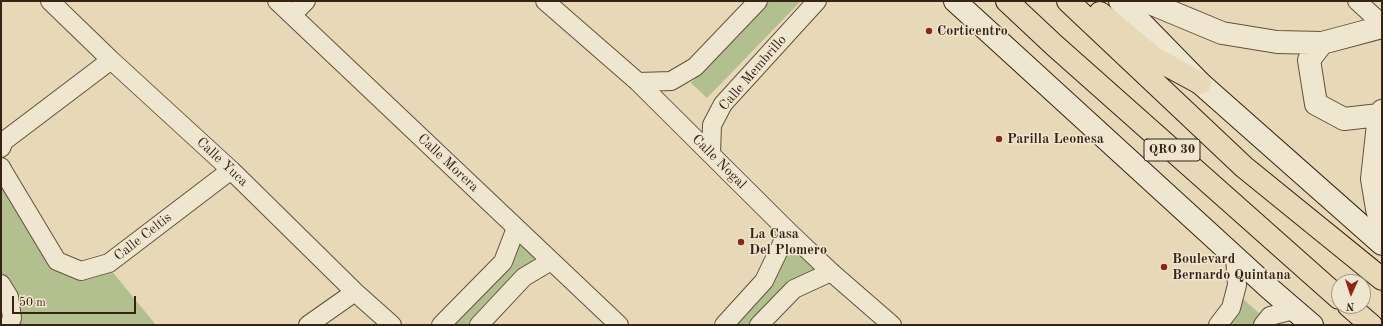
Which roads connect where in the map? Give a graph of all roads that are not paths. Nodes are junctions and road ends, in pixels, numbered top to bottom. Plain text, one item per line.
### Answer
1 (50, 1) edge
2 (277, 1) edge
3 (306, 1) edge
4 (545, 1) edge
5 (758, 1) edge
6 (955, 1) edge
7 (1007, 1) edge
8 (1068, 1) edge
9 (1085, 1) edge
10 (1120, 1) edge
11 (1145, 1) edge
12 (1357, 1) edge
13 (810, 3) edge
14 (292, 15) junction
15 (1382, 25) edge
16 (1322, 43) junction
17 (111, 60) junction
18 (638, 82) junction
19 (1200, 83) junction
20 (1381, 113) edge
21 (1, 148) edge
22 (711, 154) junction
23 (1, 166) edge
24 (230, 170) junction
25 (1382, 227) edge
26 (516, 228) junction
27 (788, 231) junction
28 (1382, 244) edge
29 (1236, 257) junction
30 (551, 261) junction
31 (831, 272) junction
32 (1382, 279) edge
33 (1, 284) edge
34 (1331, 291) edge
35 (355, 292) junction
36 (1294, 310) junction
37 (1358, 314) edge
38 (9, 325) edge
39 (308, 325) edge
40 (392, 325) edge
41 (441, 325) edge
42 (479, 325) edge
43 (620, 325) edge
44 (724, 325) edge
45 (759, 325) edge
46 (892, 325) edge
47 (1218, 325) edge
48 (1263, 325) edge
49 (1312, 325) edge
50 (1371, 325) edge

1 - 17 street, Calle Yuca
2 - 14 street, Calle Morera
3 - 14 street
4 - 18 street, Calle Nogal
5 - 18 street
6 - 29 main road
7 - 34 main road, QRO 30
8 - 32 main road, QRO 30
9 - 19 main road
10 - 19 main road
11 - 16 main road
12 - 15 street
13 - 22 street, Calle Membrillo
14 - 26 street, Calle Morera
15 - 16 main road
16 - 20 main road
17 - 21 street
17 - 24 street, Calle Yuca
18 - 22 street, Calle Nogal
19 - 28 main road
20 - 25 main road
22 - 27 street, Calle Nogal
23 - 24 street, Calle Celtis
24 - 35 street, Calle Yuca
26 - 30 street, Calle Morera
26 - 41 street
27 - 31 street, Calle Nogal
27 - 44 street
29 - 36 main road
29 - 47 street
30 - 42 street
30 - 43 street, Calle Morera
31 - 45 street
31 - 46 street, Calle Nogal
33 - 38 street
35 - 39 street
35 - 40 street, Calle Yuca
36 - 48 street
36 - 49 main road
37 - 50 main road

